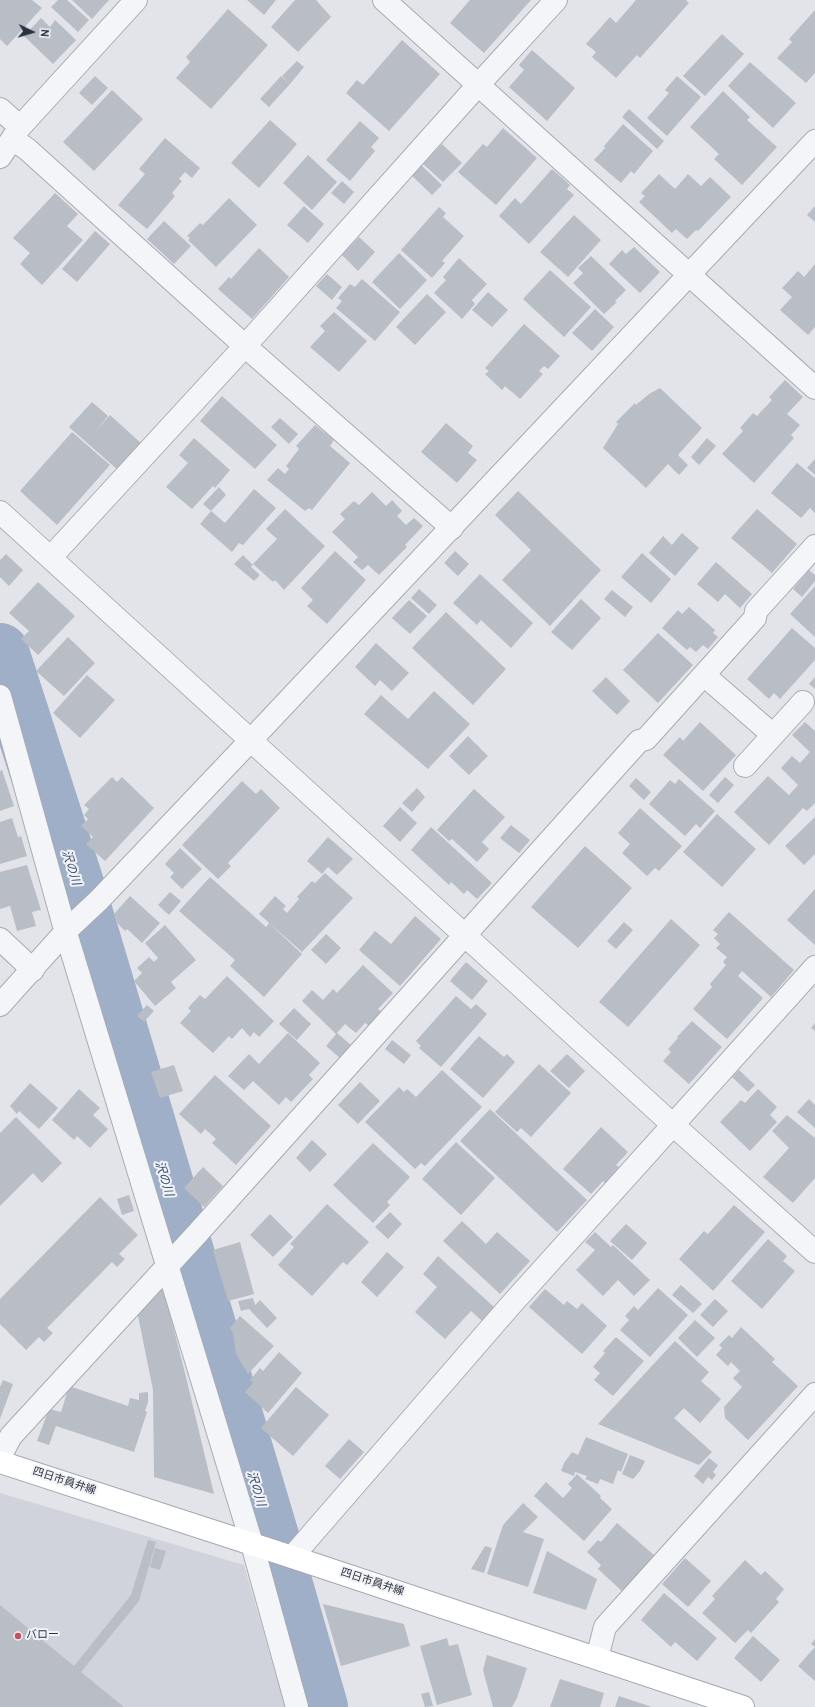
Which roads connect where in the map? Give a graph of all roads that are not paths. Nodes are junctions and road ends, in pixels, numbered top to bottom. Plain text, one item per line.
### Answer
1 (136, 0) edge
2 (384, 0) edge
3 (556, 0) edge
4 (479, 84) junction
5 (0, 109) edge
6 (16, 133) junction
7 (815, 141) edge
8 (0, 157) edge
9 (690, 276) junction
10 (245, 346) junction
11 (815, 388) edge
12 (0, 512) edge
13 (452, 528) junction
14 (815, 546) edge
15 (51, 557) junction
16 (704, 675) junction
17 (0, 696) edge
18 (803, 702) dead end
19 (773, 736) junction
20 (251, 740) junction
21 (745, 766) dead end
22 (67, 931) junction
23 (465, 934) junction
24 (0, 939) edge
25 (815, 967) edge
26 (33, 970) junction
27 (0, 1005) edge
28 (672, 1124) junction
29 (815, 1252) edge
30 (170, 1263) junction
31 (815, 1394) edge
32 (0, 1458) edge
33 (0, 1462) edge
34 (254, 1545) junction
35 (292, 1556) junction
36 (597, 1658) junction
37 (297, 1707) edge
38 (743, 1707) edge

1 - 6 street
2 - 4 street
3 - 4 street
4 - 9 street
4 - 10 street
5 - 6 street
6 - 8 street
6 - 10 street
7 - 9 street
9 - 11 street
9 - 13 street
10 - 13 street
10 - 15 street
12 - 15 street
13 - 20 street
14 - 16 street
15 - 20 street
16 - 19 street
16 - 23 street
17 - 22 street
18 - 19 street
19 - 21 street
20 - 22 street
20 - 23 street
22 - 26 street
22 - 30 street
23 - 28 street
23 - 30 street
24 - 26 street
25 - 28 street
26 - 27 street
28 - 29 street
28 - 35 street
30 - 32 street
30 - 34 street
31 - 36 street
33 - 34 main road, 四日市員弁線
34 - 35 main road, 四日市員弁線
34 - 37 street
35 - 36 main road, 四日市員弁線
36 - 38 main road, 四日市員弁線

